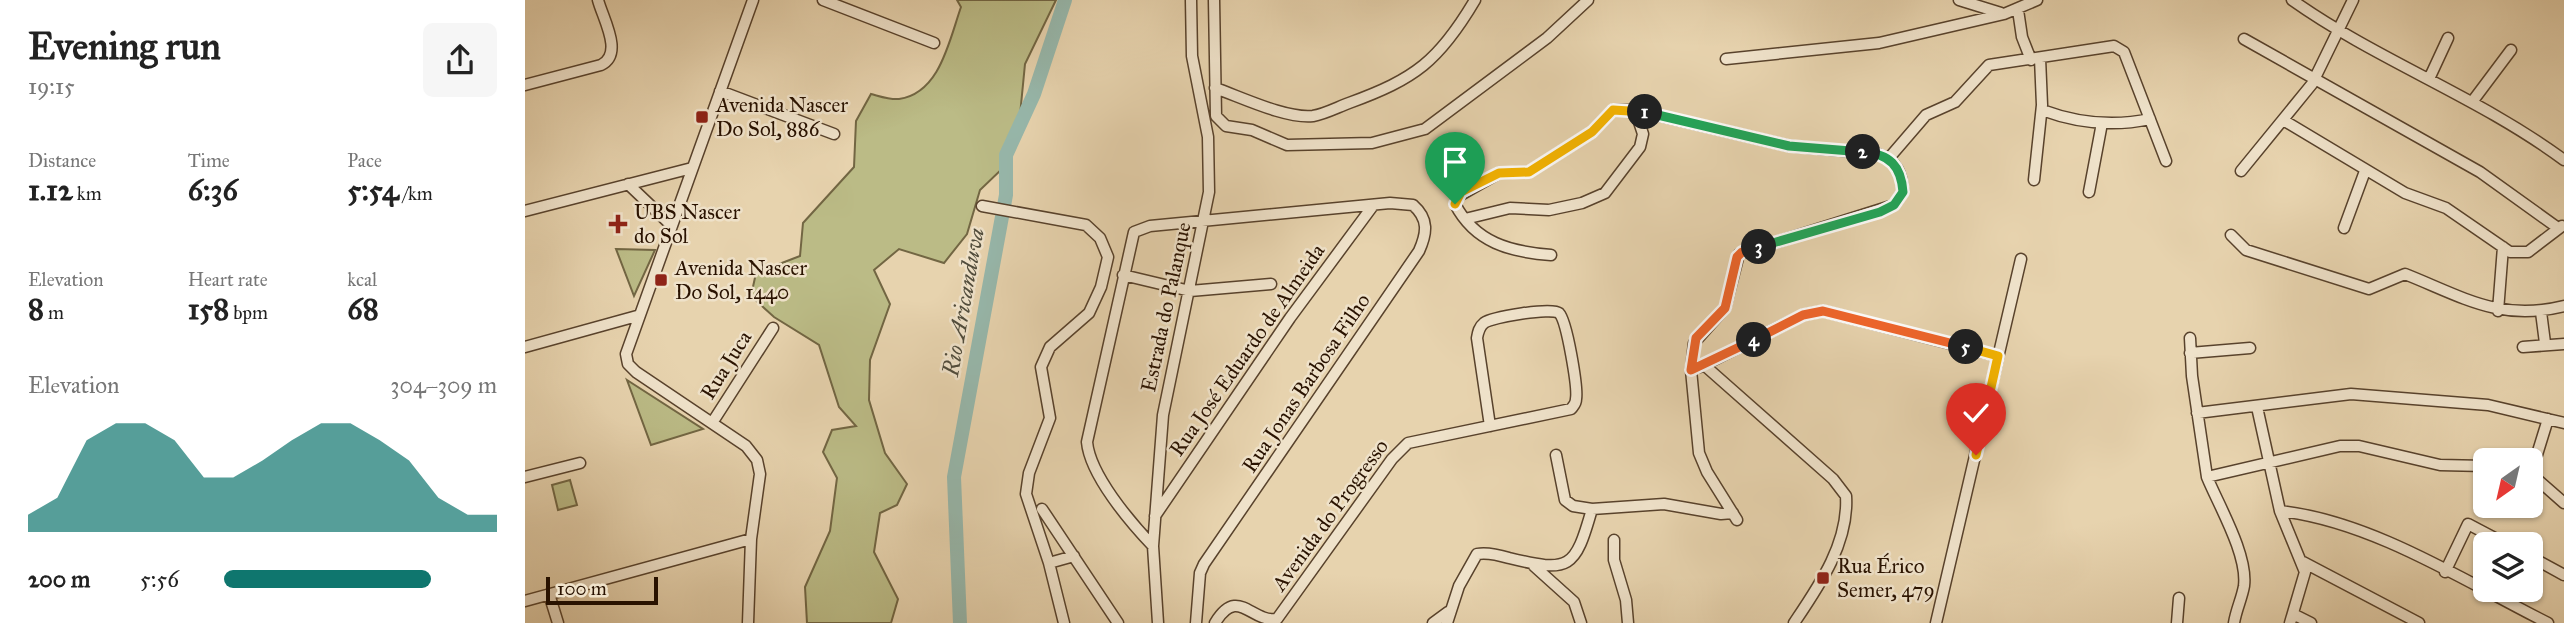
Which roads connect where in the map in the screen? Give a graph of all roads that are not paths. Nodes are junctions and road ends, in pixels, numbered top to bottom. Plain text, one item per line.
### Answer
1 (598, 0) edge
2 (753, 0) edge
3 (823, 0) edge
4 (1191, 0) edge
5 (1214, 0) edge
6 (1475, 0) edge
7 (1588, 0) edge
8 (1959, 0) edge
9 (2036, 0) edge
10 (2292, 0) edge
11 (2353, 0) edge
12 (2018, 10) junction
13 (2004, 13) junction
14 (2337, 29) junction
15 (2448, 38) dead end
16 (2244, 39) dead end
17 (934, 43) dead end
18 (2511, 50) dead end
19 (1725, 58) dead end
20 (2036, 59) junction
21 (2429, 79) junction
22 (2314, 80) junction
23 (525, 85) edge
24 (1215, 88) junction
25 (720, 91) junction
26 (2472, 102) junction
27 (1635, 110) junction
28 (2042, 110) junction
29 (2150, 119) junction
30 (2283, 120) junction
31 (2102, 123) junction
32 (834, 134) dead end
33 (1889, 158) junction
34 (2564, 160) edge
35 (2166, 161) dead end
36 (692, 168) junction
37 (2241, 171) dead end
38 (2365, 171) junction
39 (2034, 180) dead end
40 (628, 184) junction
41 (2088, 192) dead end
42 (982, 206) dead end
43 (1371, 207) junction
44 (525, 211) edge
45 (1465, 219) junction
46 (1205, 220) junction
47 (672, 226) junction
48 (2561, 227) edge
49 (2344, 228) dead end
50 (2231, 235) dead end
51 (2503, 247) junction
52 (1551, 255) dead end
53 (2021, 259) dead end
54 (1123, 275) junction
55 (1271, 284) dead end
56 (1189, 291) junction
57 (2564, 306) edge
58 (2498, 311) junction
59 (2541, 312) junction
60 (637, 316) junction
61 (773, 328) dead end
62 (2190, 338) dead end
63 (2545, 343) junction
64 (2564, 344) edge
65 (525, 346) edge
66 (2523, 347) dead end
67 (2250, 348) dead end
68 (2190, 353) junction
69 (1998, 356) junction
70 (1704, 365) junction
71 (1691, 370) junction
72 (2257, 407) junction
73 (2197, 413) junction
74 (2548, 419) junction
75 (712, 423) junction
76 (2564, 423) edge
77 (1490, 426) junction
78 (2539, 448) edge
79 (1556, 455) dead end
80 (580, 463) dead end
81 (2269, 464) junction
82 (2473, 466) edge
83 (525, 477) edge
84 (2207, 477) junction
85 (2543, 485) edge
86 (2564, 503) edge
87 (1042, 509) dead end
88 (1592, 509) junction
89 (2280, 510) junction
90 (1155, 516) junction
91 (2484, 532) edge
92 (751, 539) junction
93 (1614, 540) dead end
94 (1153, 546) junction
95 (1074, 556) junction
96 (2303, 562) junction
97 (1049, 563) junction
98 (2543, 564) edge
99 (1534, 566) junction
100 (2445, 572) junction
101 (2564, 575) edge
102 (549, 594) junction
103 (2179, 598) dead end
104 (525, 601) edge
105 (1447, 617) edge
106 (2291, 618) edge
107 (558, 623) edge
108 (748, 623) edge
109 (1064, 623) edge
110 (1118, 623) edge
111 (1158, 623) edge
112 (1196, 623) edge
113 (1215, 623) edge
114 (1433, 623) edge
115 (1581, 623) edge
116 (1628, 623) edge
117 (1794, 623) edge
118 (1936, 623) edge
119 (2177, 623) edge
120 (2234, 623) edge
121 (2311, 623) edge
122 (2419, 623) edge
123 (2548, 623) edge

1 - 23 street
2 - 25 street
3 - 17 street
4 - 46 street, Estrada do Palanque
5 - 24 street
6 - 24 street
7 - 24 street
8 - 13 street
9 - 12 street
10 - 14 street
11 - 14 street
12 - 13 street
12 - 20 street
13 - 19 street
14 - 21 street
14 - 22 street
15 - 21 street
16 - 22 street
18 - 26 street
20 - 28 street
20 - 29 street
20 - 33 street
21 - 26 street
22 - 30 street
22 - 48 street
25 - 32 street
25 - 36 street
26 - 34 street
27 - 33 street
27 - 45 street
27 - 45 street
28 - 31 street
28 - 39 street
29 - 31 street
29 - 35 street
30 - 37 street
30 - 38 street
31 - 41 street
33 - 71 street
36 - 40 street
36 - 47 street
38 - 49 street
38 - 51 street
40 - 44 street
40 - 47 street
42 - 97 street
43 - 46 street
43 - 90 street, Rua José Eduardo de Almeida
43 - 112 street, Rua Jonas Barbosa Filho
45 - 52 street
46 - 54 street
46 - 56 street, Estrada do Palanque
47 - 60 street
48 - 51 street
50 - 58 street
51 - 58 street
53 - 69 street
54 - 56 street
54 - 94 street
55 - 56 street
56 - 90 street, Estrada do Palanque
57 - 59 street
58 - 59 street
59 - 63 street
60 - 65 street
60 - 75 street
61 - 75 street, Rua Juca
62 - 68 street
63 - 64 street
63 - 66 street
67 - 68 street
68 - 73 street
69 - 70 street
69 - 118 street
70 - 71 street
70 - 117 street
71 - 88 street
72 - 73 street
72 - 74 street
72 - 81 street
73 - 84 street
74 - 76 street
74 - 78 street
75 - 92 street
77 - 77 street, Avenida do Progresso
77 - 113 street, Avenida do Progresso
79 - 88 street
80 - 83 street
81 - 82 street
81 - 84 street
81 - 89 street
84 - 120 street
85 - 86 street
87 - 95 street
88 - 99 street
89 - 96 street
89 - 100 street
90 - 94 street, Estrada do Palanque
91 - 100 street
92 - 102 street
92 - 108 street
93 - 116 street
94 - 111 street, Estrada do Palanque
95 - 97 street
95 - 110 street
96 - 106 street
96 - 122 street
97 - 109 street
98 - 101 street
99 - 105 street
99 - 115 street
100 - 123 street
102 - 104 street
102 - 107 street
103 - 119 street
105 - 114 street
106 - 121 street

